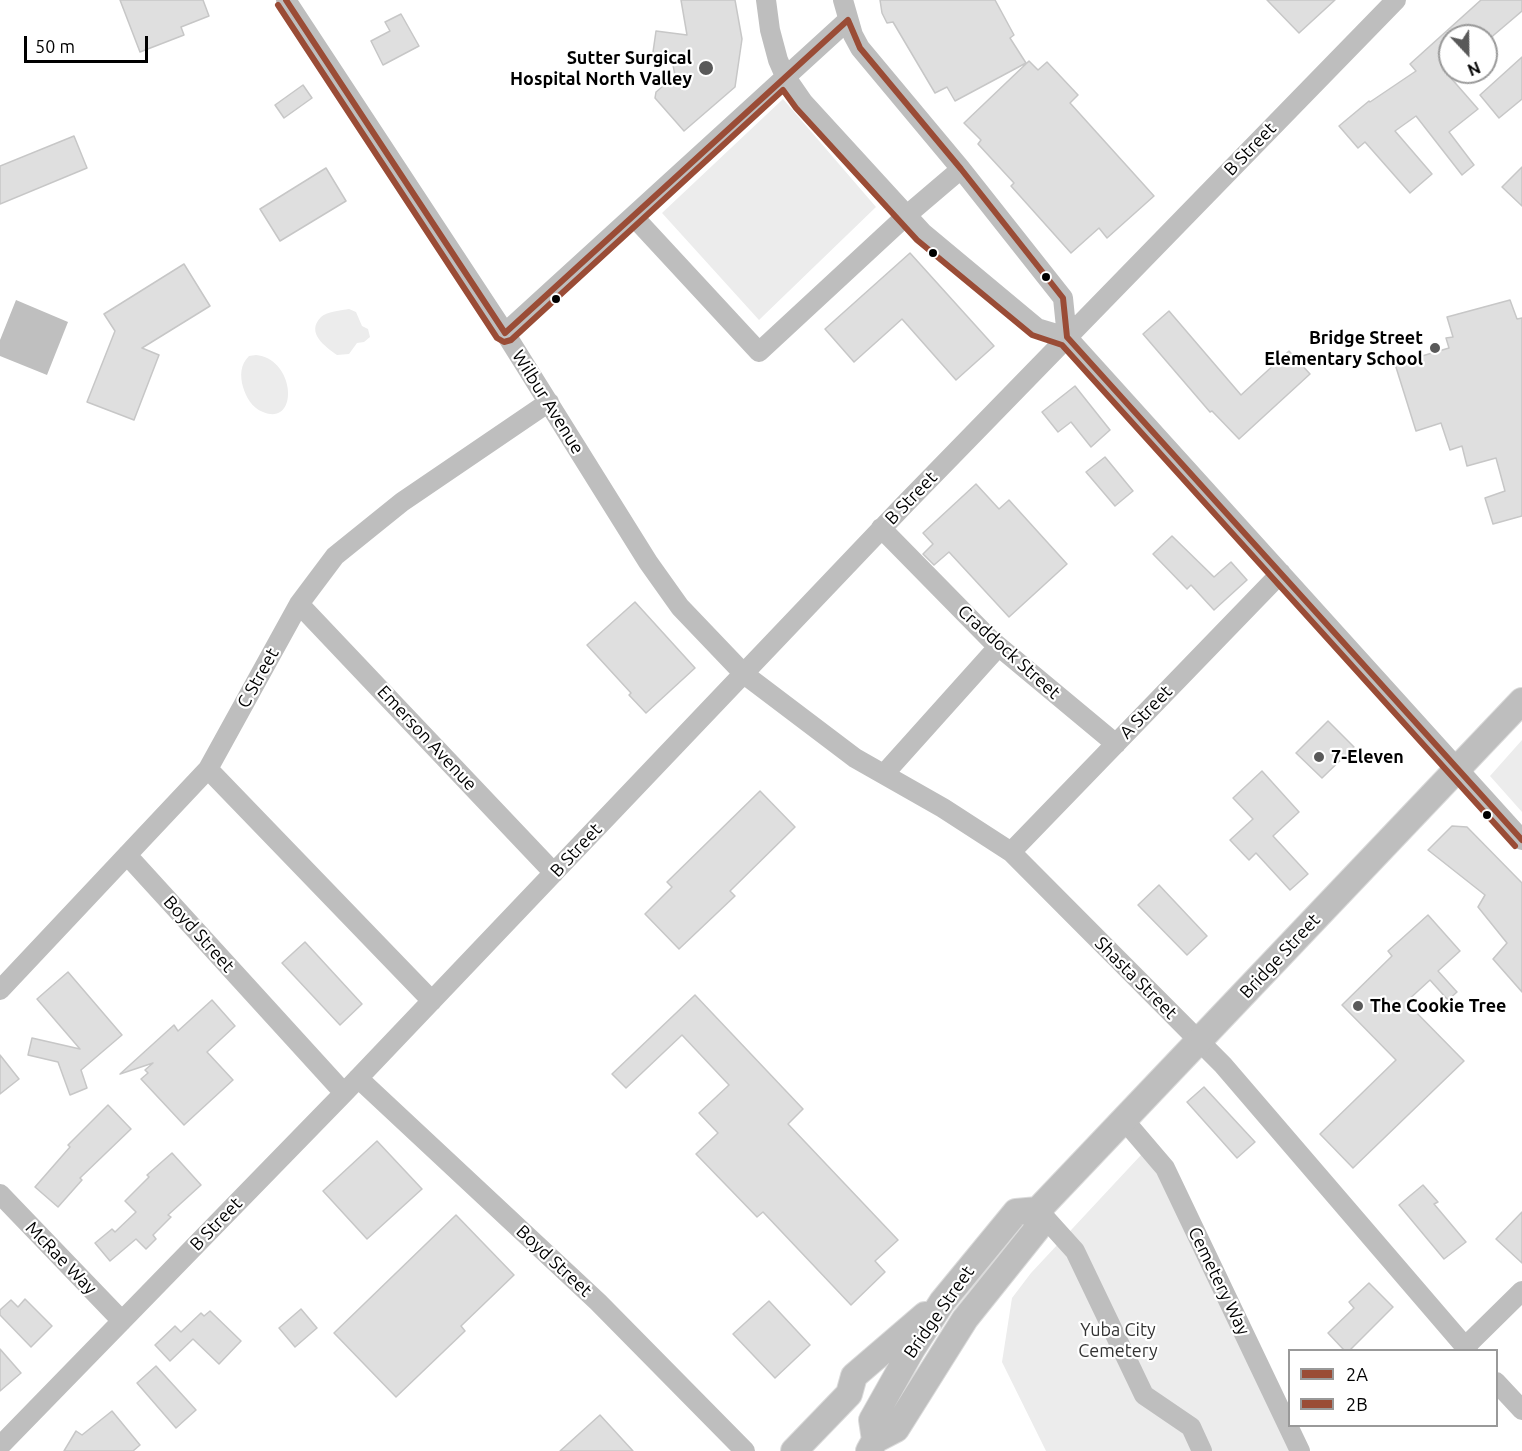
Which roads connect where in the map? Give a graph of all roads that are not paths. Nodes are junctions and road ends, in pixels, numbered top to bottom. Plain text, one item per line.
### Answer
1 (286, 0) edge
2 (766, 0) edge
3 (843, 0) edge
4 (1396, 0) edge
5 (1378, 7) edge
6 (848, 20) junction
7 (785, 76) junction
8 (961, 169) junction
9 (907, 215) junction
10 (633, 216) junction
11 (505, 333) junction
12 (1067, 337) junction
13 (549, 402) junction
14 (881, 528) junction
15 (1281, 573) junction
16 (299, 604) junction
17 (998, 647) junction
18 (744, 674) junction
19 (1522, 701) edge
20 (1116, 744) junction
21 (1458, 768) junction
22 (208, 769) junction
23 (884, 774) junction
24 (1522, 840) edge
25 (1011, 852) junction
26 (127, 855) junction
27 (554, 873) junction
28 (0, 990) edge
29 (432, 1001) junction
30 (1199, 1042) junction
31 (358, 1078) junction
32 (344, 1093) junction
33 (1124, 1120) junction
34 (0, 1194) edge
35 (1038, 1210) junction
36 (1522, 1291) edge
37 (942, 1302) junction
38 (122, 1321) junction
39 (1466, 1349) edge
40 (1498, 1383) edge
41 (1522, 1410) edge
42 (1288, 1426) edge
43 (1289, 1427) edge
44 (872, 1445) edge
45 (0, 1446) edge
46 (745, 1451) edge
47 (794, 1451) edge
48 (1202, 1451) edge
49 (1300, 1451) edge

1 - 11 street, Wilbur Avenue
2 - 7 street
3 - 6 street
4 - 5 street, B Street
5 - 12 street, B Street
6 - 7 street
6 - 8 street
7 - 9 street
7 - 10 street
8 - 9 street
8 - 12 street
9 - 10 street
9 - 12 street
10 - 11 street
11 - 13 street, Wilbur Avenue
12 - 14 street, B Street
12 - 15 street
13 - 16 street, C Street
13 - 18 street, Wilbur Avenue
14 - 17 street, Craddock Street
14 - 18 street, B Street
15 - 20 street, A Street
15 - 21 street
16 - 22 street, C Street
16 - 27 street, Emerson Avenue
17 - 20 street, Craddock Street
17 - 23 street
18 - 23 street, Shasta Street
18 - 27 street, B Street
19 - 21 main road, Bridge Street
20 - 25 street, A Street
21 - 24 street
21 - 30 main road, Bridge Street
22 - 26 street, C Street
22 - 29 street
23 - 25 street, Shasta Street
25 - 30 street, Shasta Street
26 - 28 street, C Street
26 - 32 street, Boyd Street
27 - 29 street, B Street
29 - 31 street, B Street
30 - 33 main road, Bridge Street
30 - 39 street, Shasta Street
31 - 32 street, B Street
31 - 46 street, Boyd Street
32 - 38 street, B Street
33 - 35 main road, Bridge Street
33 - 42 street, Cemetery Way
34 - 38 street, McRae Way
35 - 37 main road, Bridge Street
35 - 44 main road, Bridge Street
35 - 48 street
36 - 39 street
37 - 44 main road, Bridge Street
37 - 47 main road
38 - 45 street, B Street
40 - 41 street
43 - 49 street, Cemetery Way

